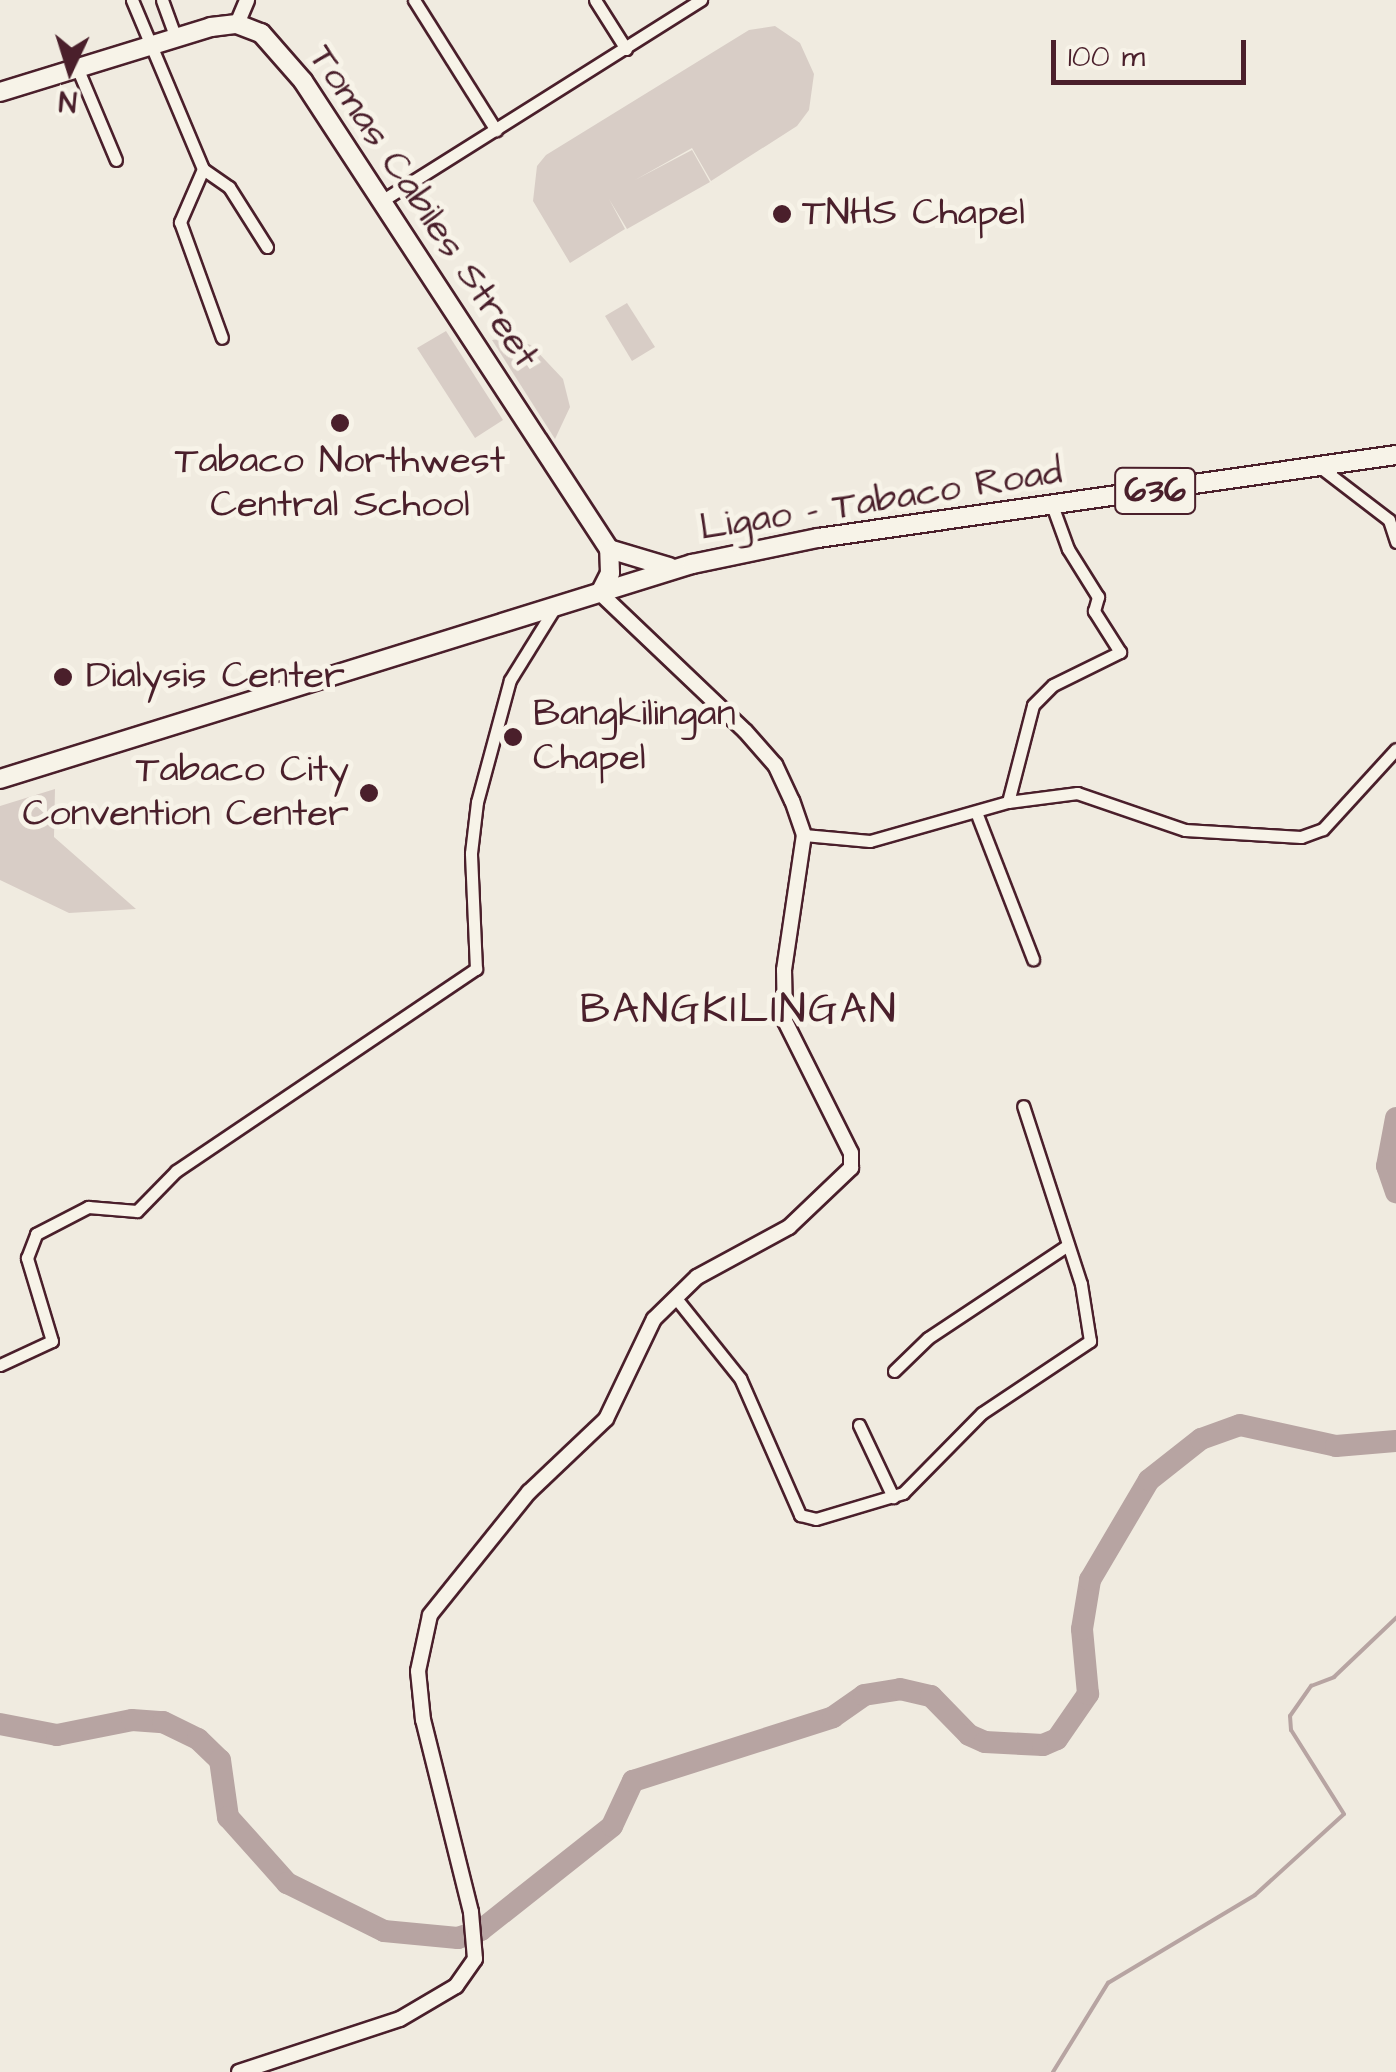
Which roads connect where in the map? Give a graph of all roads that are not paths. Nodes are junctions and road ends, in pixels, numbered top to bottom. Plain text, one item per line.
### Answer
1 (132, 0) edge
2 (162, 0) edge
3 (248, 0) edge
4 (414, 0) edge
5 (595, 0) edge
6 (700, 0) edge
7 (237, 24) junction
8 (175, 36) junction
9 (148, 44) junction
10 (626, 49) junction
11 (76, 65) junction
12 (0, 92) edge
13 (496, 130) junction
14 (116, 160) dead end
15 (203, 169) junction
16 (383, 200) junction
17 (267, 247) dead end
18 (222, 338) dead end
19 (1396, 455) edge
20 (1319, 466) junction
21 (1052, 505) junction
22 (1396, 542) edge
23 (610, 549) junction
24 (673, 568) junction
25 (600, 593) junction
26 (556, 605) junction
27 (1396, 749) edge
28 (0, 779) edge
29 (1008, 802) junction
30 (976, 812) junction
31 (804, 835) junction
32 (1033, 958) dead end
33 (1023, 1106) dead end
34 (1068, 1244) junction
35 (675, 1296) junction
36 (0, 1364) edge
37 (894, 1371) dead end
38 (858, 1425) dead end
39 (892, 1497) junction
40 (239, 2072) edge

1 - 9 street
2 - 8 street
3 - 7 street
4 - 13 street
5 - 10 street
6 - 10 street
7 - 8 main road
7 - 16 main road, Tomas Cabiles Street
8 - 9 main road
9 - 11 main road
9 - 15 street
10 - 13 street
11 - 12 main road
11 - 14 street
13 - 16 street
15 - 17 street
15 - 18 street
16 - 23 main road, Tomas Cabiles Street
19 - 20 main road, Ligao - Tabaco Road / 636
20 - 21 main road, Ligao - Tabaco Road / 636
20 - 22 street
21 - 24 main road, Ligao - Tabaco Road / 636
21 - 29 street
23 - 24 main road, Ligao - Tabaco Road / 636
23 - 25 main road
24 - 25 main road, Ligao - Tabaco Road / 636
25 - 26 main road, 636
25 - 31 street
26 - 28 main road, 636
26 - 36 street
27 - 29 street
29 - 30 street
30 - 31 street
30 - 32 street
31 - 35 street
33 - 34 street
34 - 37 street
34 - 39 street
35 - 39 street
35 - 40 street
38 - 39 street

